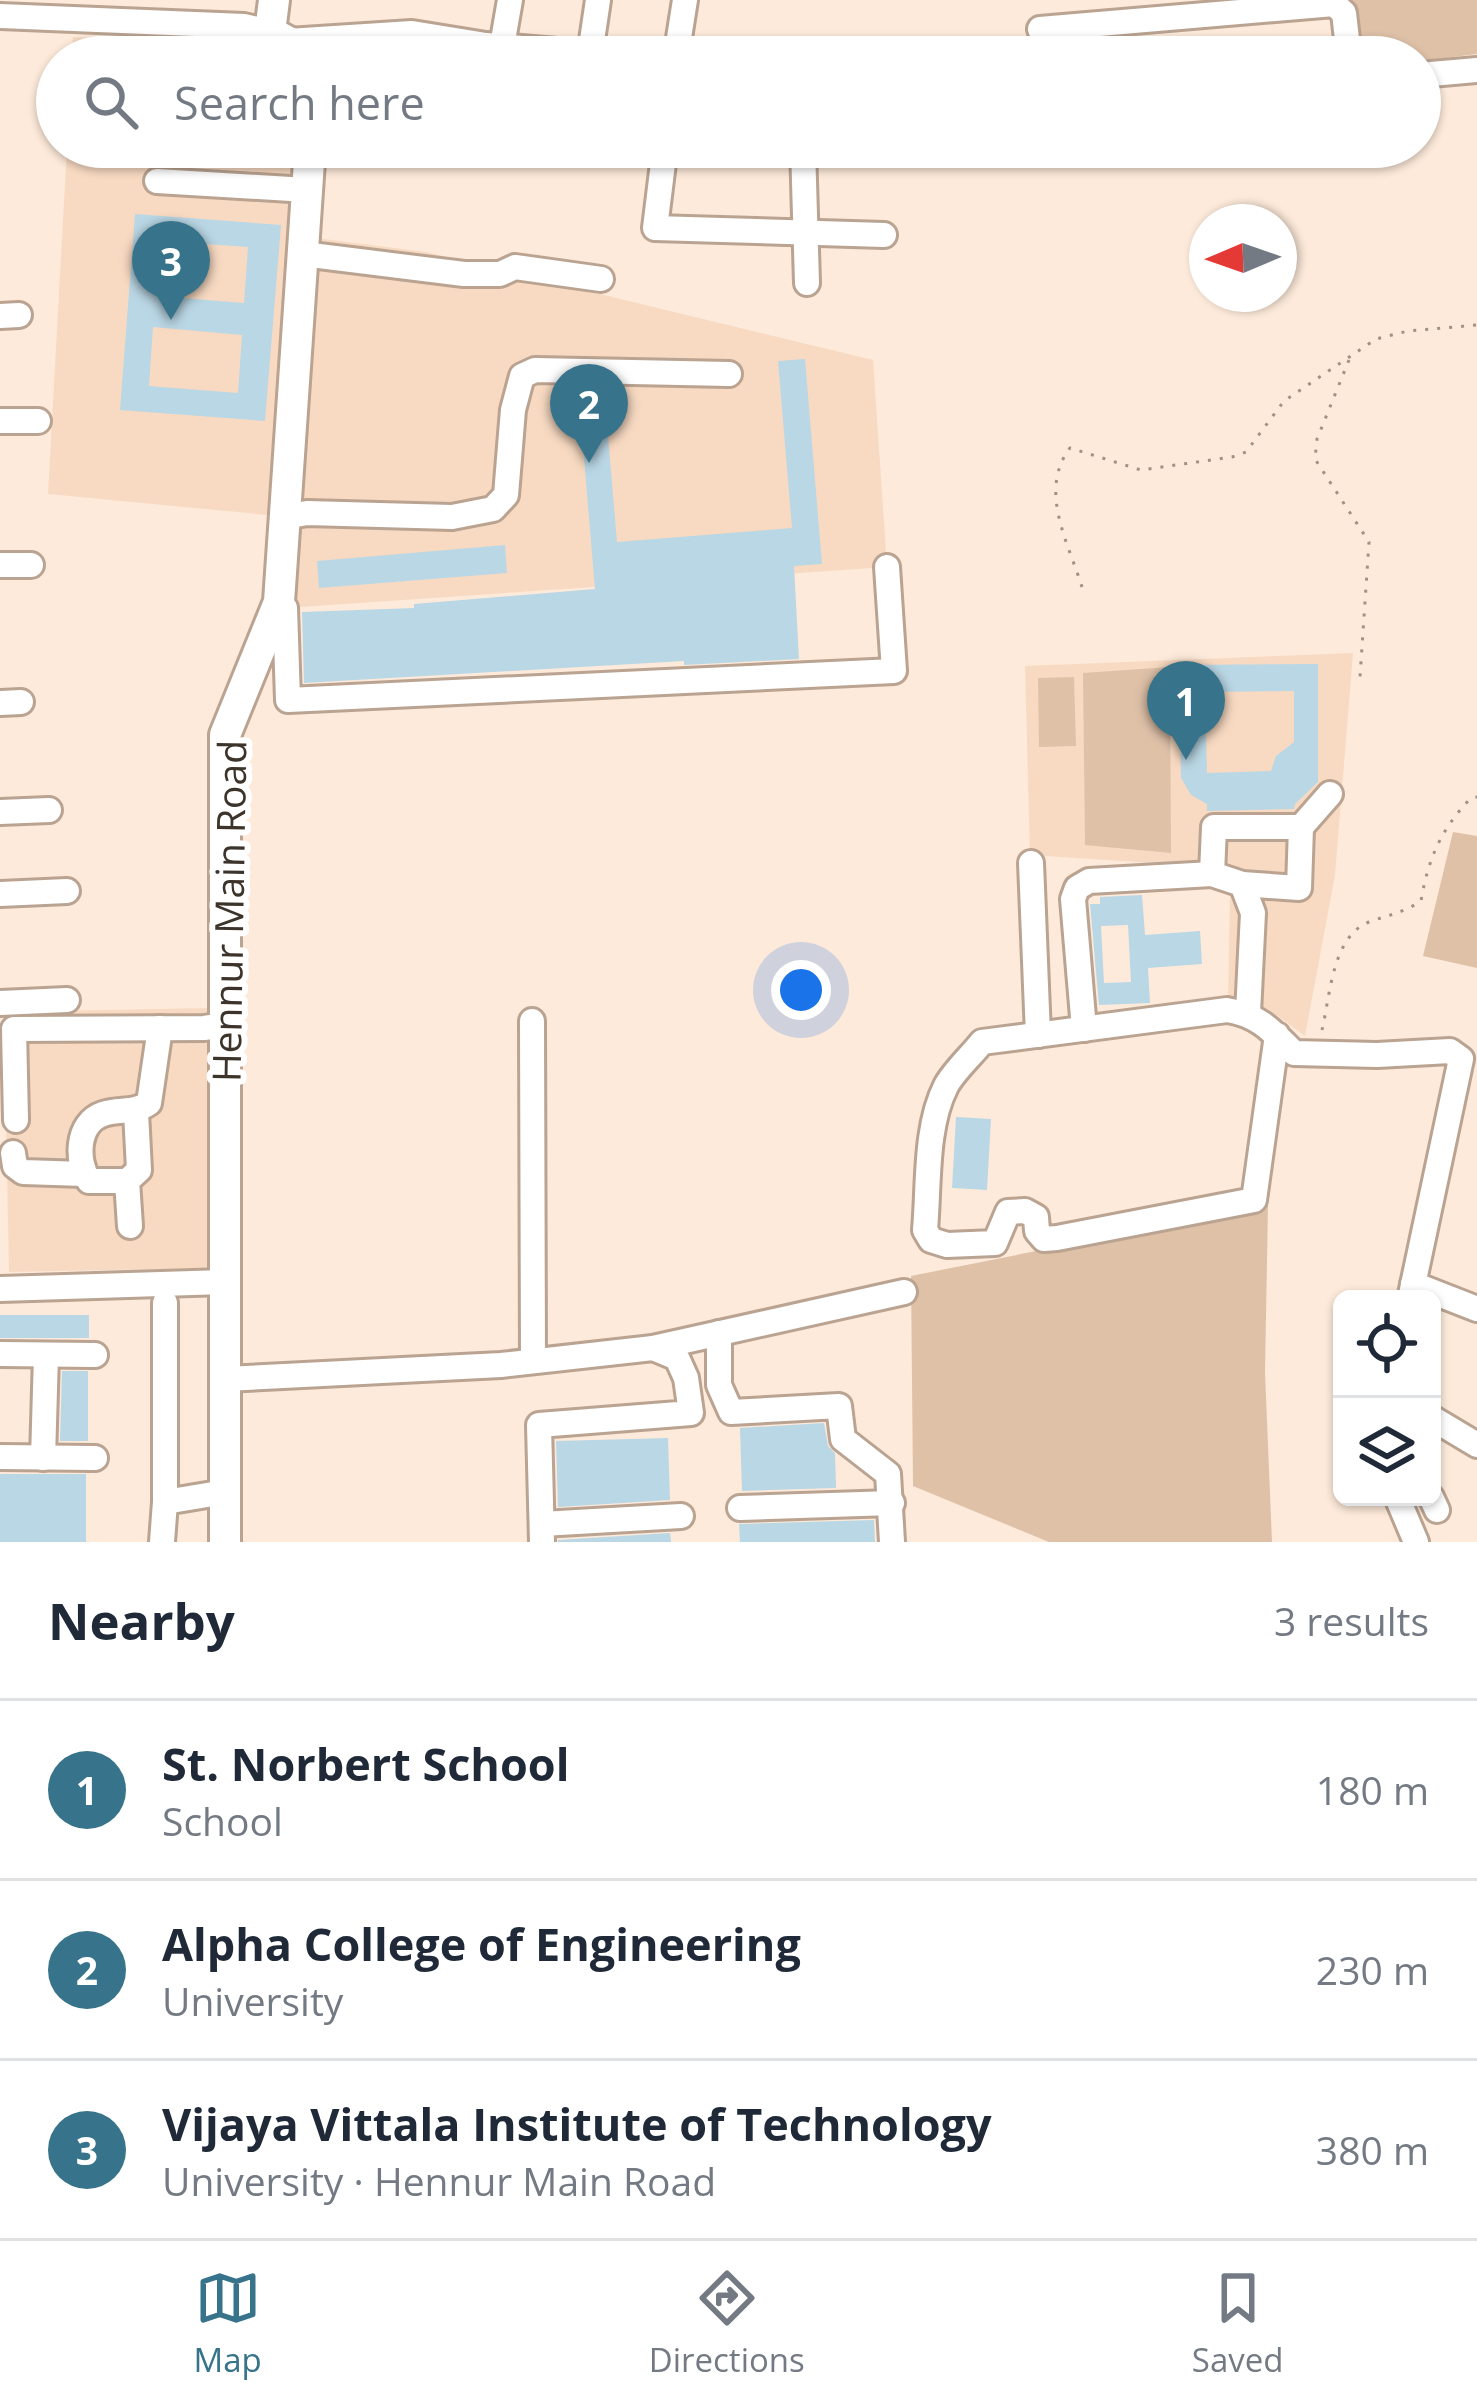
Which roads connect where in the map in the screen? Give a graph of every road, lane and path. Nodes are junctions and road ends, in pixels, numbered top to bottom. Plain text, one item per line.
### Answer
1 (274, 0) edge
2 (510, 0) edge
3 (598, 0) edge
4 (685, 0) edge
5 (39, 9) edge
6 (0, 16) edge
7 (1040, 29) dead end
8 (276, 36) edge
9 (279, 36) edge
10 (312, 36) edge
11 (433, 36) edge
12 (504, 36) edge
13 (593, 36) edge
14 (679, 36) edge
15 (1347, 36) edge
16 (1477, 70) edge
17 (1441, 73) edge
18 (309, 168) edge
19 (662, 168) edge
20 (804, 168) edge
21 (157, 182) dead end
22 (307, 190) junction
23 (806, 234) junction
24 (884, 236) dead end
25 (303, 254) junction
26 (602, 278) dead end
27 (807, 283) dead end
28 (1477, 325) edge
29 (1351, 355) junction
30 (729, 374) dead end
31 (0, 421) edge
32 (38, 421) dead end
33 (285, 517) junction
34 (31, 565) dead end
35 (0, 566) edge
36 (887, 567) dead end
37 (1082, 587) dead end
38 (279, 602) junction
39 (1360, 677) dead end
40 (1330, 794) dead end
41 (1477, 797) edge
42 (49, 810) dead end
43 (0, 812) edge
44 (1300, 827) junction
45 (1030, 863) dead end
46 (1212, 874) junction
47 (1242, 884) junction
48 (67, 891) dead end
49 (0, 894) edge
50 (67, 1000) dead end
51 (0, 1003) edge
52 (1247, 1013) junction
53 (532, 1022) dead end
54 (225, 1025) junction
55 (160, 1028) junction
56 (1084, 1029) junction
57 (1038, 1035) junction
58 (1276, 1035) junction
59 (1316, 1054) junction
60 (136, 1112) junction
61 (16, 1120) dead end
62 (13, 1153) dead end
63 (84, 1174) junction
64 (127, 1181) junction
65 (130, 1226) dead end
66 (225, 1282) junction
67 (0, 1289) edge
68 (1412, 1290) edge
69 (904, 1292) dead end
70 (1441, 1299) edge
71 (165, 1303) dead end
72 (1477, 1310) edge
73 (719, 1334) junction
74 (652, 1348) junction
75 (0, 1354) edge
76 (46, 1354) junction
77 (94, 1355) dead end
78 (533, 1361) junction
79 (225, 1379) junction
80 (1441, 1423) edge
81 (1477, 1445) edge
82 (0, 1457) edge
83 (43, 1458) junction
84 (95, 1458) dead end
85 (225, 1492) junction
86 (166, 1502) junction
87 (892, 1503) junction
88 (1401, 1506) edge
89 (740, 1508) dead end
90 (681, 1516) dead end
91 (542, 1533) edge
92 (162, 1542) edge
93 (225, 1542) edge
94 (892, 1542) edge
95 (1416, 1542) edge

1 - 9 main road
2 - 12 street
3 - 13 street
4 - 14 street
5 - 6 street
5 - 8 street
7 - 15 street
10 - 11 street
16 - 17 street
18 - 22 main road, Hennur Main Road
19 - 23 street
20 - 23 street
21 - 22 street
22 - 25 main road, Hennur Main Road
23 - 24 street
23 - 27 street
25 - 26 street
25 - 33 main road, Hennur Main Road
28 - 29 path
29 - 37 path
29 - 39 path
30 - 33 street
31 - 32 street
33 - 38 main road, Hennur Main Road
34 - 35 street
36 - 38 street
38 - 54 main road, Hennur Main Road
40 - 44 street
41 - 59 path
42 - 43 street
44 - 46 street
44 - 47 street
45 - 57 street
46 - 47 street
46 - 56 street
47 - 52 street
48 - 49 street
50 - 51 street
52 - 56 street
52 - 58 street
53 - 78 street
54 - 55 street
54 - 66 main road, Hennur Main Road
55 - 60 street
55 - 61 street
56 - 57 street
57 - 58 street
58 - 59 street
59 - 68 street
60 - 63 street
60 - 64 street
62 - 63 street
63 - 64 street
64 - 65 street
66 - 67 street
66 - 79 main road, Hennur Main Road
69 - 73 street
70 - 72 street
71 - 86 street
73 - 74 street
73 - 87 street
74 - 78 street
74 - 91 street
75 - 76 street
76 - 77 street
76 - 83 street
78 - 79 street
79 - 85 main road, Hennur Main Road
80 - 81 street
82 - 83 street
83 - 84 street
85 - 86 street
85 - 93 main road, Hennur Main Road
86 - 92 street
87 - 89 street
87 - 94 street
88 - 95 street
90 - 91 street

